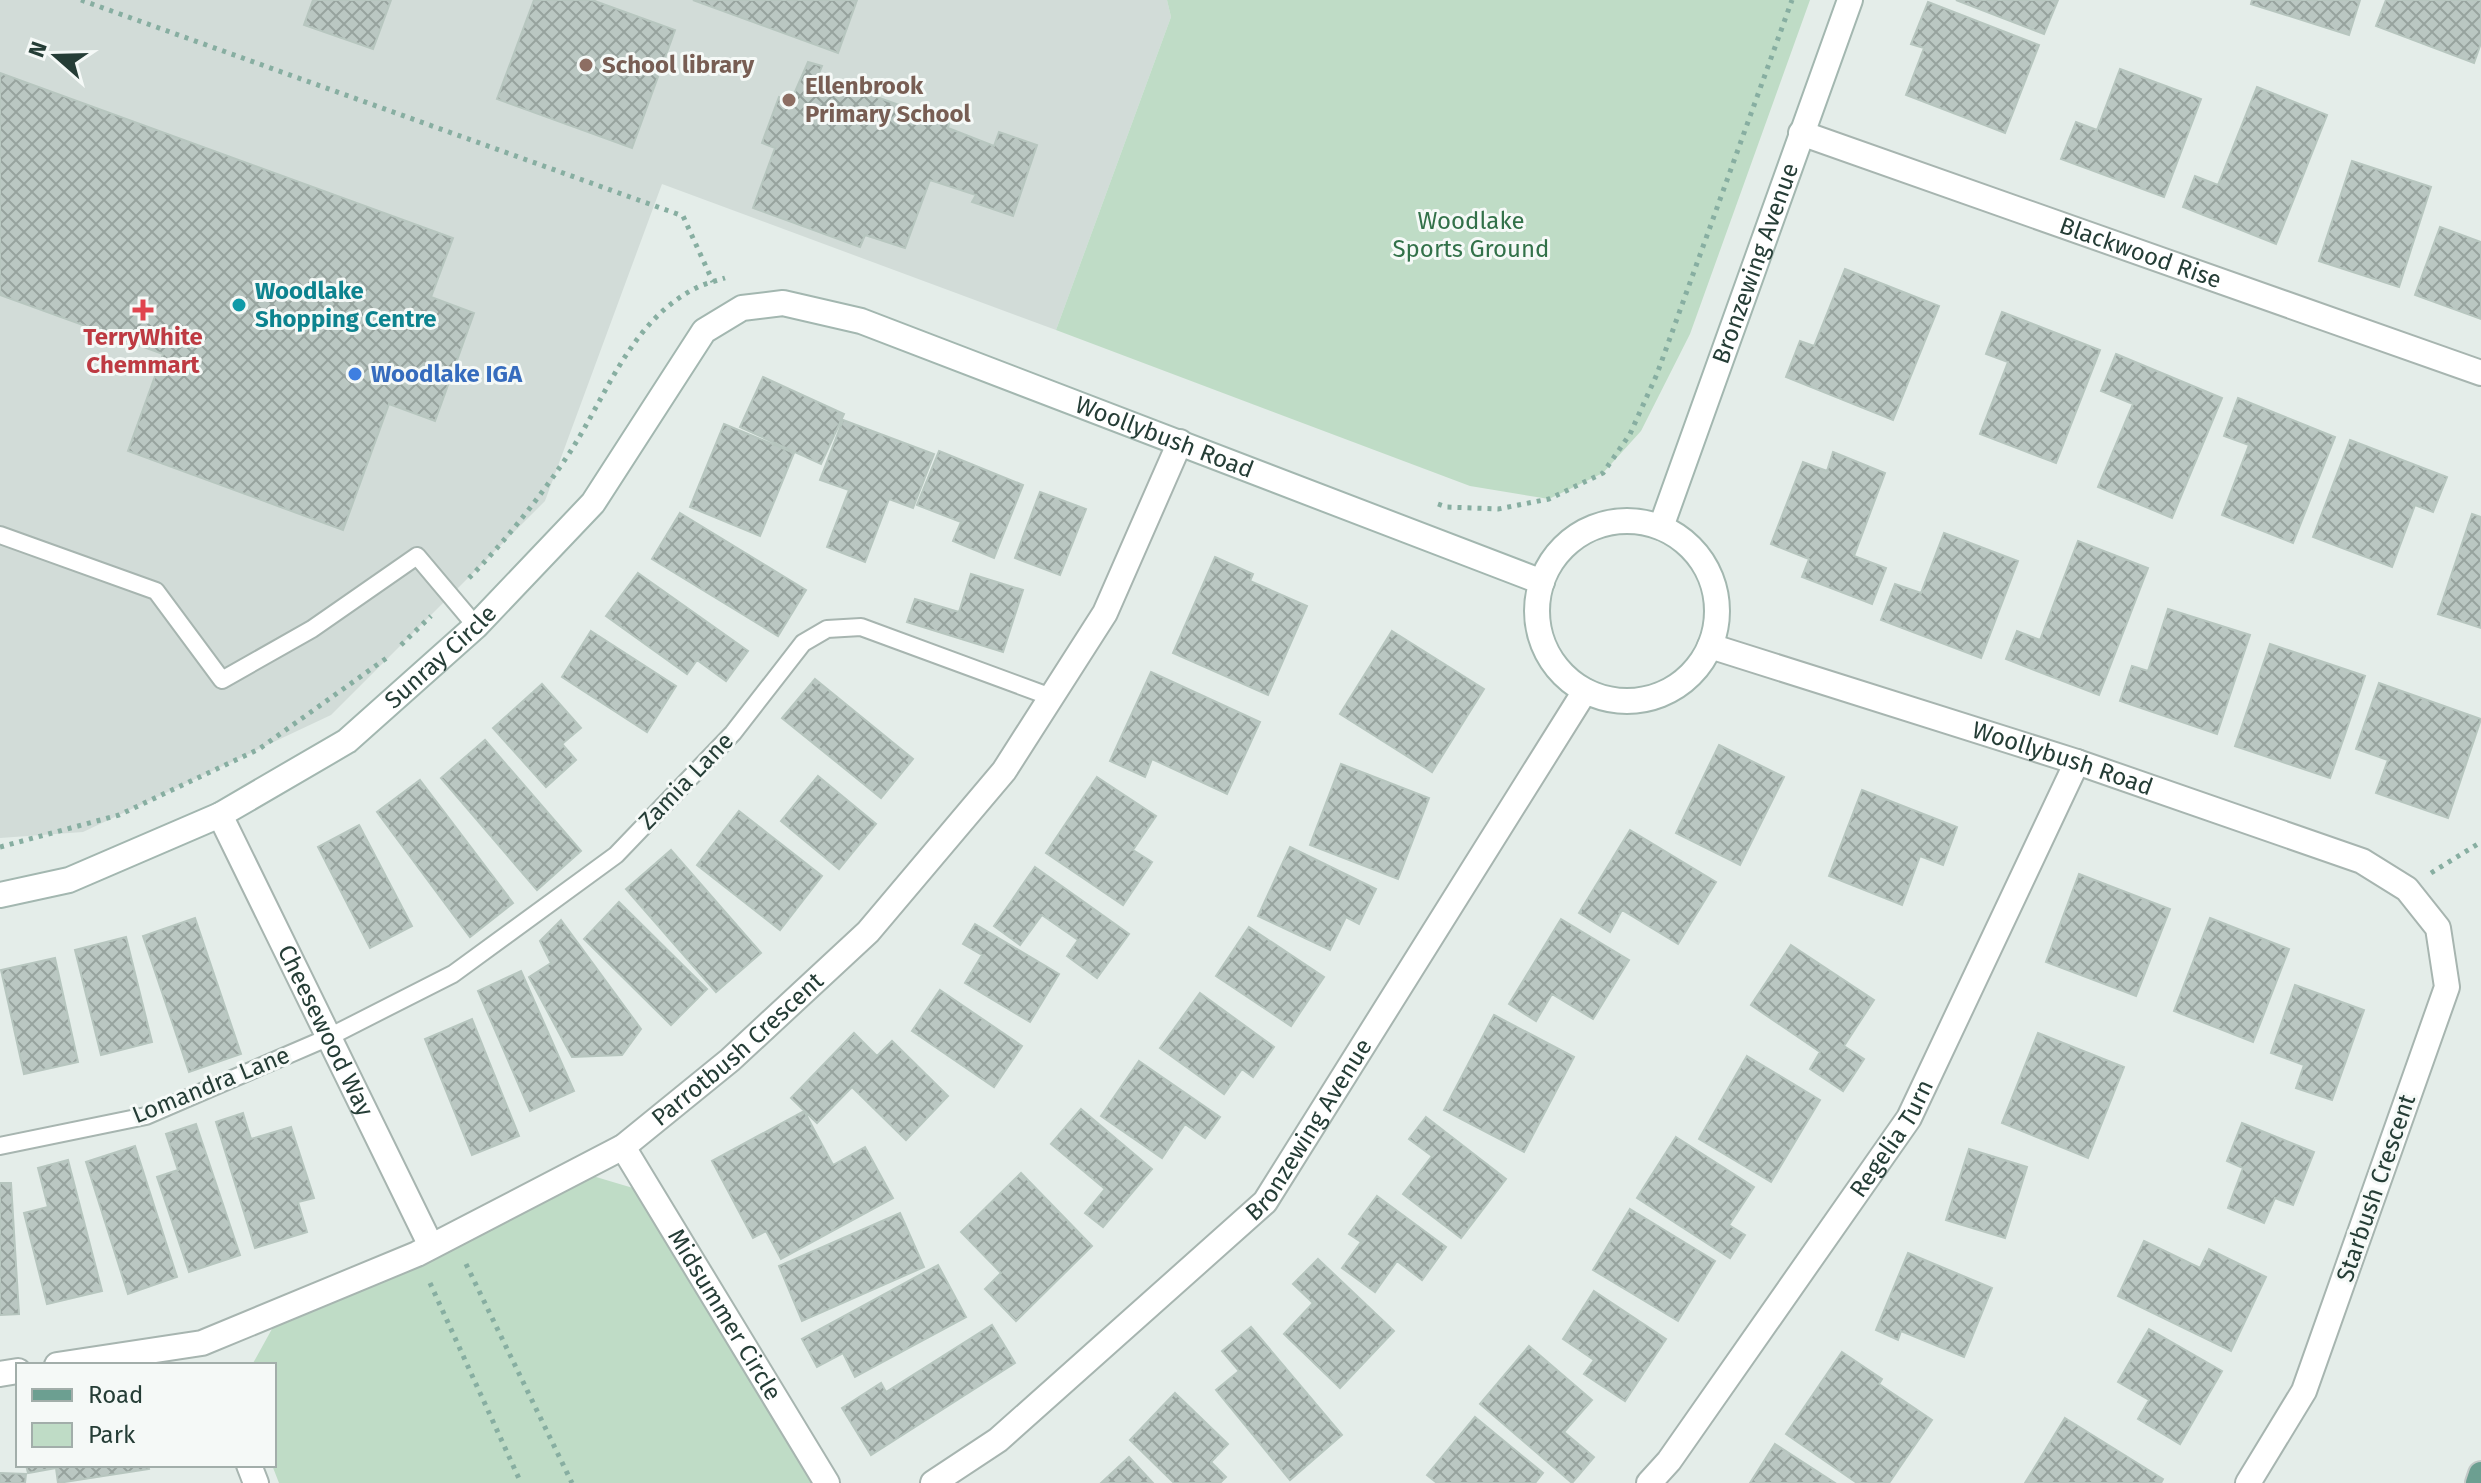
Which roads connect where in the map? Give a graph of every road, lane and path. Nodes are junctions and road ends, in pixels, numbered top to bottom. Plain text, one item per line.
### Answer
1 (81, 0) edge
2 (1792, 0) edge
3 (1850, 0) edge
4 (1801, 133) junction
5 (728, 277) dead end
6 (713, 282) junction
7 (783, 303) joint
8 (728, 316) junction
9 (2481, 373) edge
10 (1180, 442) junction
11 (1432, 502) dead end
12 (1661, 527) junction
13 (0, 535) edge
14 (1542, 582) junction
15 (451, 596) junction
16 (476, 626) junction
17 (1710, 646) junction
18 (1585, 691) junction
19 (1051, 697) junction
20 (2077, 762) junction
21 (220, 815) junction
22 (2481, 842) edge
23 (0, 847) edge
24 (2407, 889) junction
25 (0, 895) edge
26 (327, 1038) junction
27 (0, 1146) edge
28 (623, 1147) junction
29 (433, 1245) junction
30 (206, 1354) edge
31 (84, 1363) edge
32 (2481, 1474) edge
33 (521, 1483) edge
34 (572, 1483) edge
35 (827, 1483) edge
36 (933, 1483) edge
37 (1649, 1483) edge
38 (2248, 1483) edge
39 (2478, 1483) edge

1 - 6 path
2 - 11 path
3 - 4 street, Bronzewing Avenue
4 - 9 street, Blackwood Rise
4 - 12 street, Bronzewing Avenue
5 - 6 path
6 - 8 path
6 - 15 path
7 - 8 street, Sunray Circle
7 - 10 street, Woollybush Road
8 - 16 street, Sunray Circle
10 - 14 street, Woollybush Road
10 - 19 street, Parrotbush Crescent
12 - 14 street
12 - 17 street
13 - 15 lane
14 - 18 street
15 - 16 lane
15 - 23 path
16 - 21 street, Sunray Circle
17 - 18 street
17 - 20 street, Woollybush Road
18 - 36 street, Bronzewing Avenue
19 - 26 lane, Zamia Lane
19 - 28 street, Parrotbush Crescent
20 - 24 street, Woollybush Road
20 - 37 street, Regelia Turn
21 - 25 street, Sunray Circle
21 - 26 street, Cheesewood Way
22 - 24 path
24 - 38 street, Starbush Crescent
26 - 27 lane, Lomandra Lane
26 - 29 street, Cheesewood Way
28 - 29 street, Parrotbush Crescent
28 - 35 street, Midsummer Circle
29 - 30 street, Parrotbush Crescent
29 - 33 path
29 - 34 path
30 - 31 street, Parrotbush Crescent
32 - 39 main road

